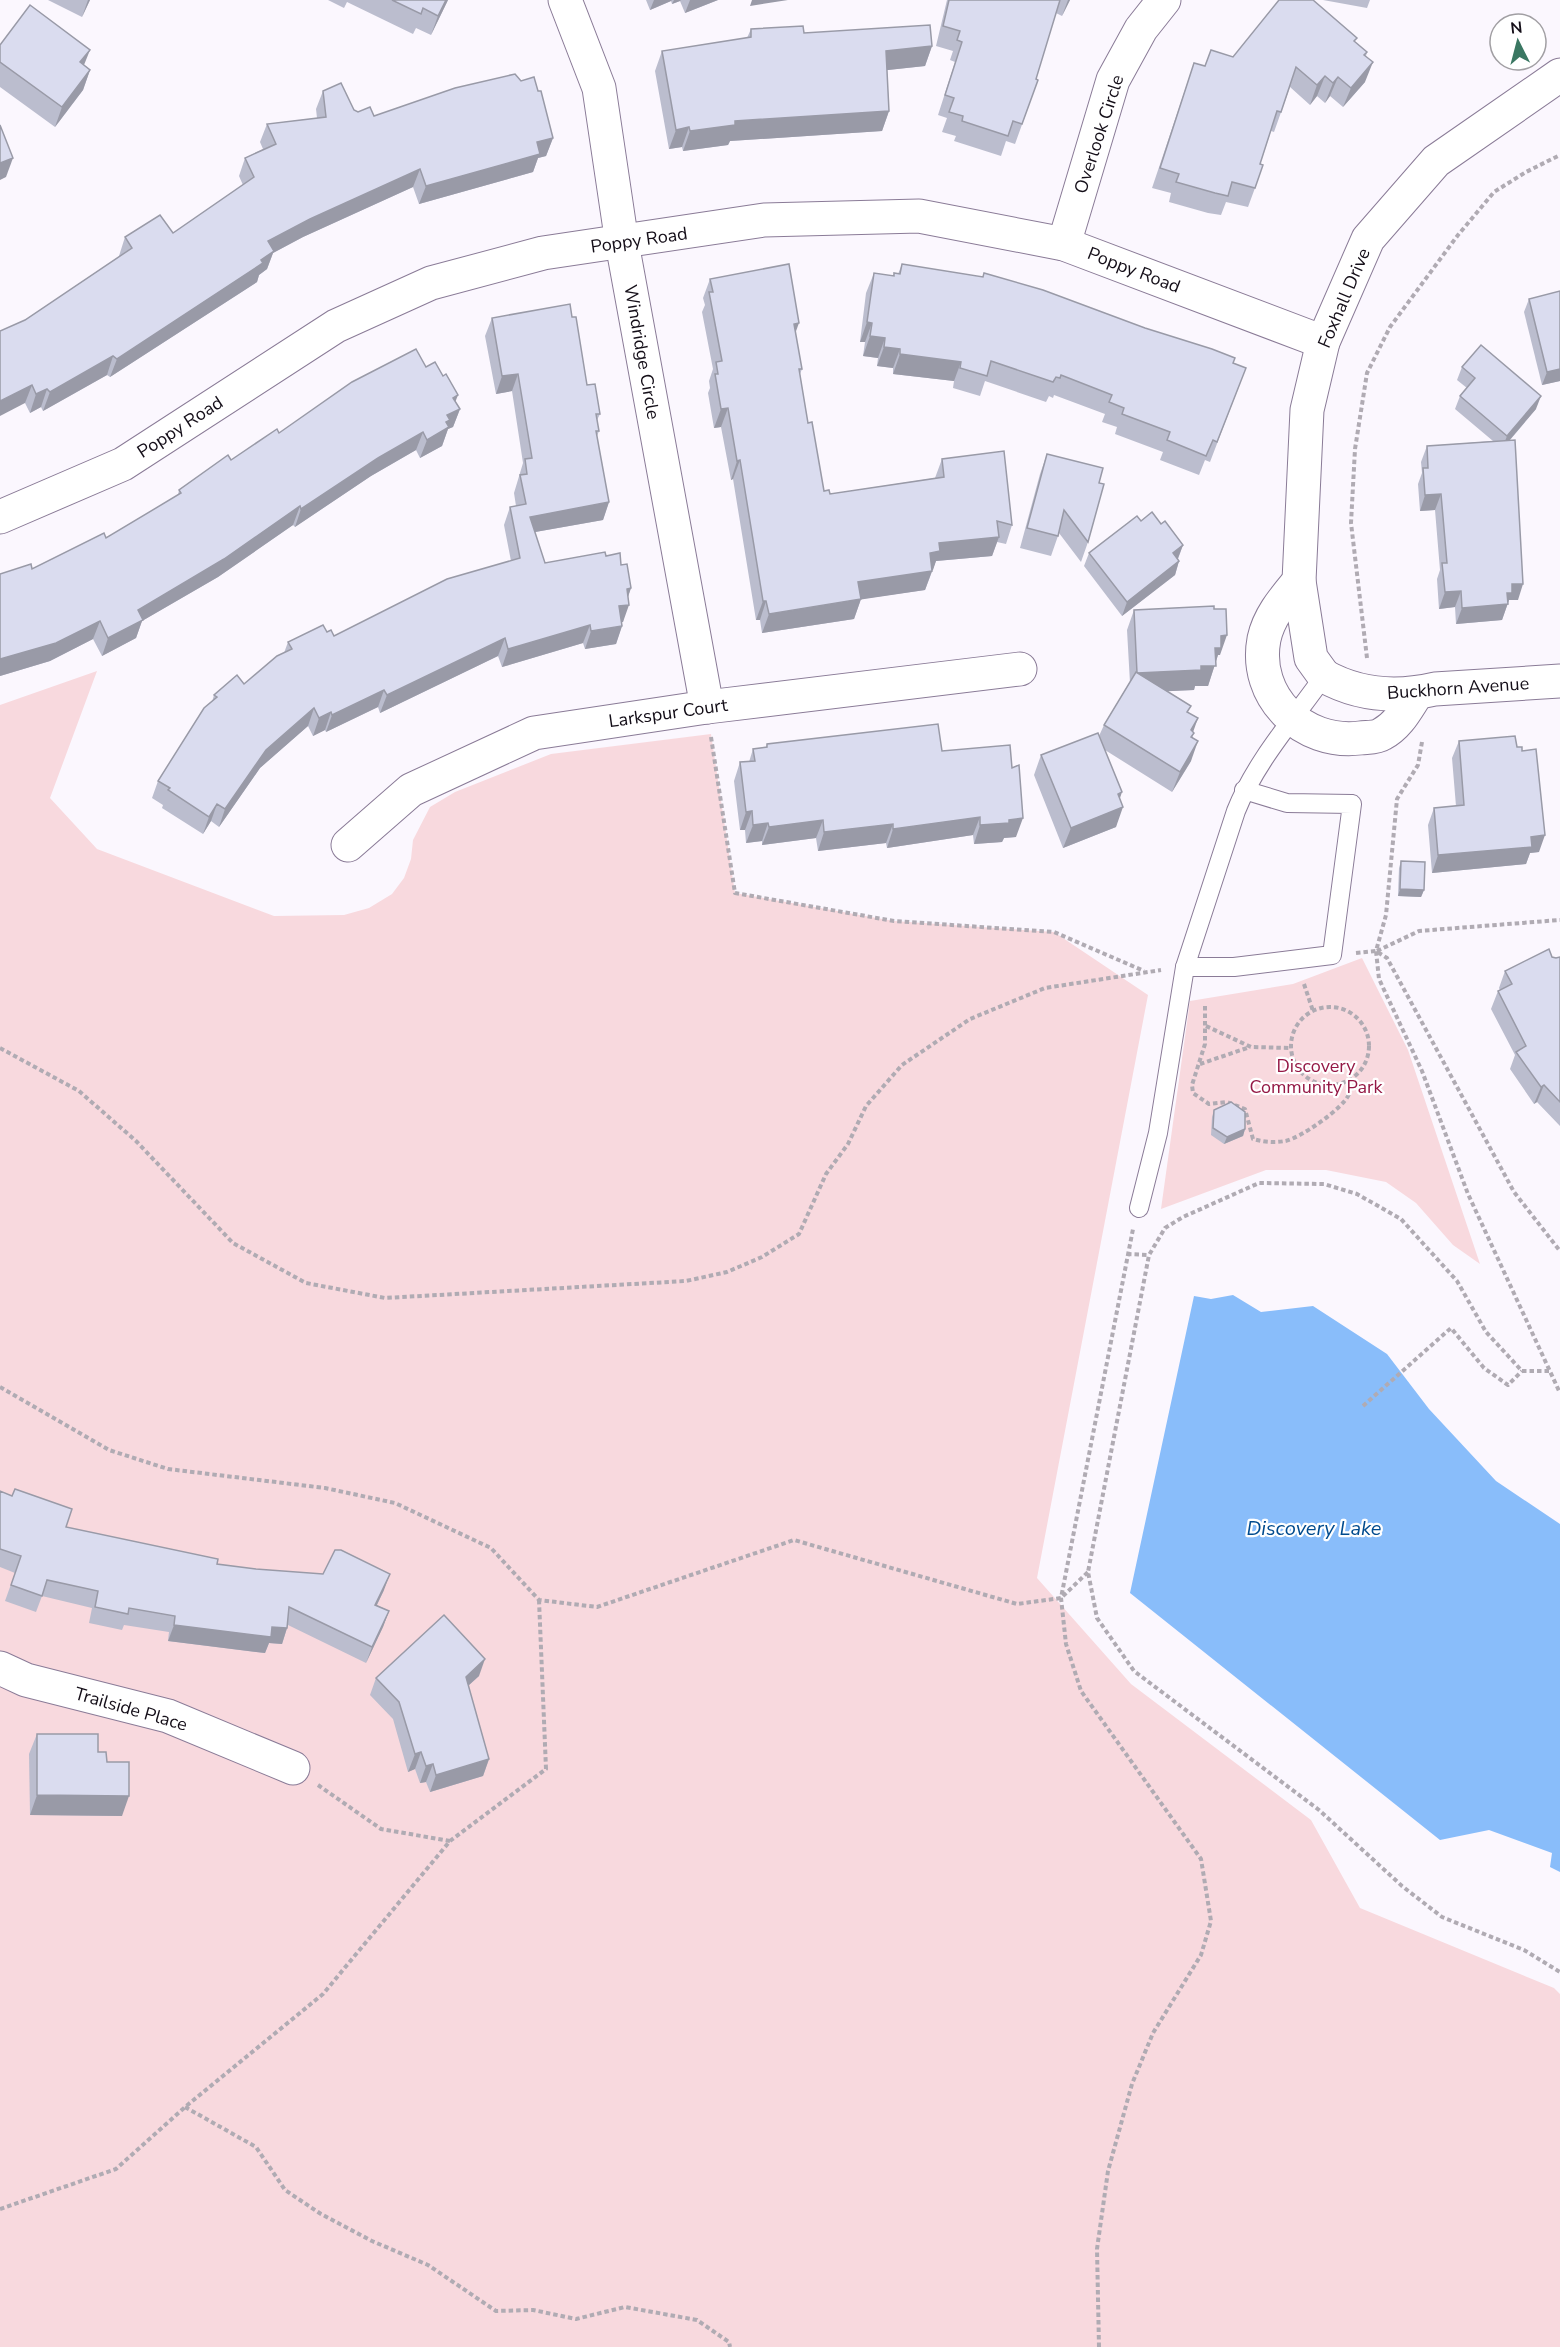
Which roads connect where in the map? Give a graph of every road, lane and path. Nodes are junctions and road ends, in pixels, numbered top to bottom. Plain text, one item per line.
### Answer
1 (566, 0) edge
2 (1164, 0) edge
3 (1560, 75) edge
4 (1560, 155) edge
5 (622, 243) junction
6 (1064, 244) junction
7 (1323, 342) junction
8 (0, 517) edge
9 (1299, 580) junction
10 (1020, 669) dead end
11 (1324, 676) junction
12 (1560, 681) edge
13 (1417, 693) junction
14 (1372, 694) junction
15 (709, 721) junction
16 (1292, 721) junction
17 (1244, 790) junction
18 (348, 845) dead end
19 (1560, 920) edge
20 (1376, 951) junction
21 (1332, 955) junction
22 (1185, 967) junction
23 (1206, 1026) junction
24 (1251, 1047) junction
25 (0, 1048) edge
26 (1291, 1048) junction
27 (1200, 1065) junction
28 (1348, 1080) junction
29 (1139, 1208) joint
30 (1560, 1251) edge
31 (1127, 1254) junction
32 (1149, 1255) junction
33 (1522, 1371) junction
34 (1549, 1371) junction
35 (0, 1387) edge
36 (1560, 1393) edge
37 (1363, 1406) dead end
38 (1088, 1572) junction
39 (1061, 1598) junction
40 (539, 1600) junction
41 (0, 1668) edge
42 (293, 1768) joint
43 (450, 1841) junction
44 (1560, 1972) edge
45 (185, 2106) junction
46 (0, 2210) edge
47 (730, 2347) edge
48 (1099, 2347) edge

1 - 5 street, Windridge Circle
2 - 6 street, Overlook Circle
3 - 7 street, Foxhall Drive
4 - 14 path
5 - 6 street, Poppy Road
5 - 8 street, Poppy Road
5 - 15 street, Windridge Circle
6 - 7 street, Poppy Road
7 - 9 street, Foxhall Drive
9 - 11 street, Foxhall Drive
9 - 16 street
10 - 15 street, Larkspur Court
11 - 14 street, Buckhorn Avenue
11 - 16 lane
12 - 13 street, Buckhorn Avenue
13 - 14 street, Buckhorn Avenue
13 - 16 street
13 - 20 path
15 - 18 street, Larkspur Court
15 - 25 path
16 - 17 lane
17 - 21 lane
17 - 22 lane
19 - 20 path
20 - 21 path
20 - 30 path
20 - 34 path
21 - 22 lane
22 - 23 path
22 - 29 lane
23 - 24 path
23 - 27 path
24 - 26 path
24 - 27 path
26 - 28 path
26 - 28 path
27 - 28 path
29 - 31 path
31 - 32 path
31 - 39 path
32 - 33 path
32 - 38 path
33 - 34 path
33 - 37 path
34 - 36 path
35 - 40 path
38 - 39 path
38 - 44 path
39 - 40 path
39 - 48 path
40 - 43 path
41 - 42 street, Trailside Place
42 - 43 path
43 - 45 path
45 - 46 path
45 - 47 path

